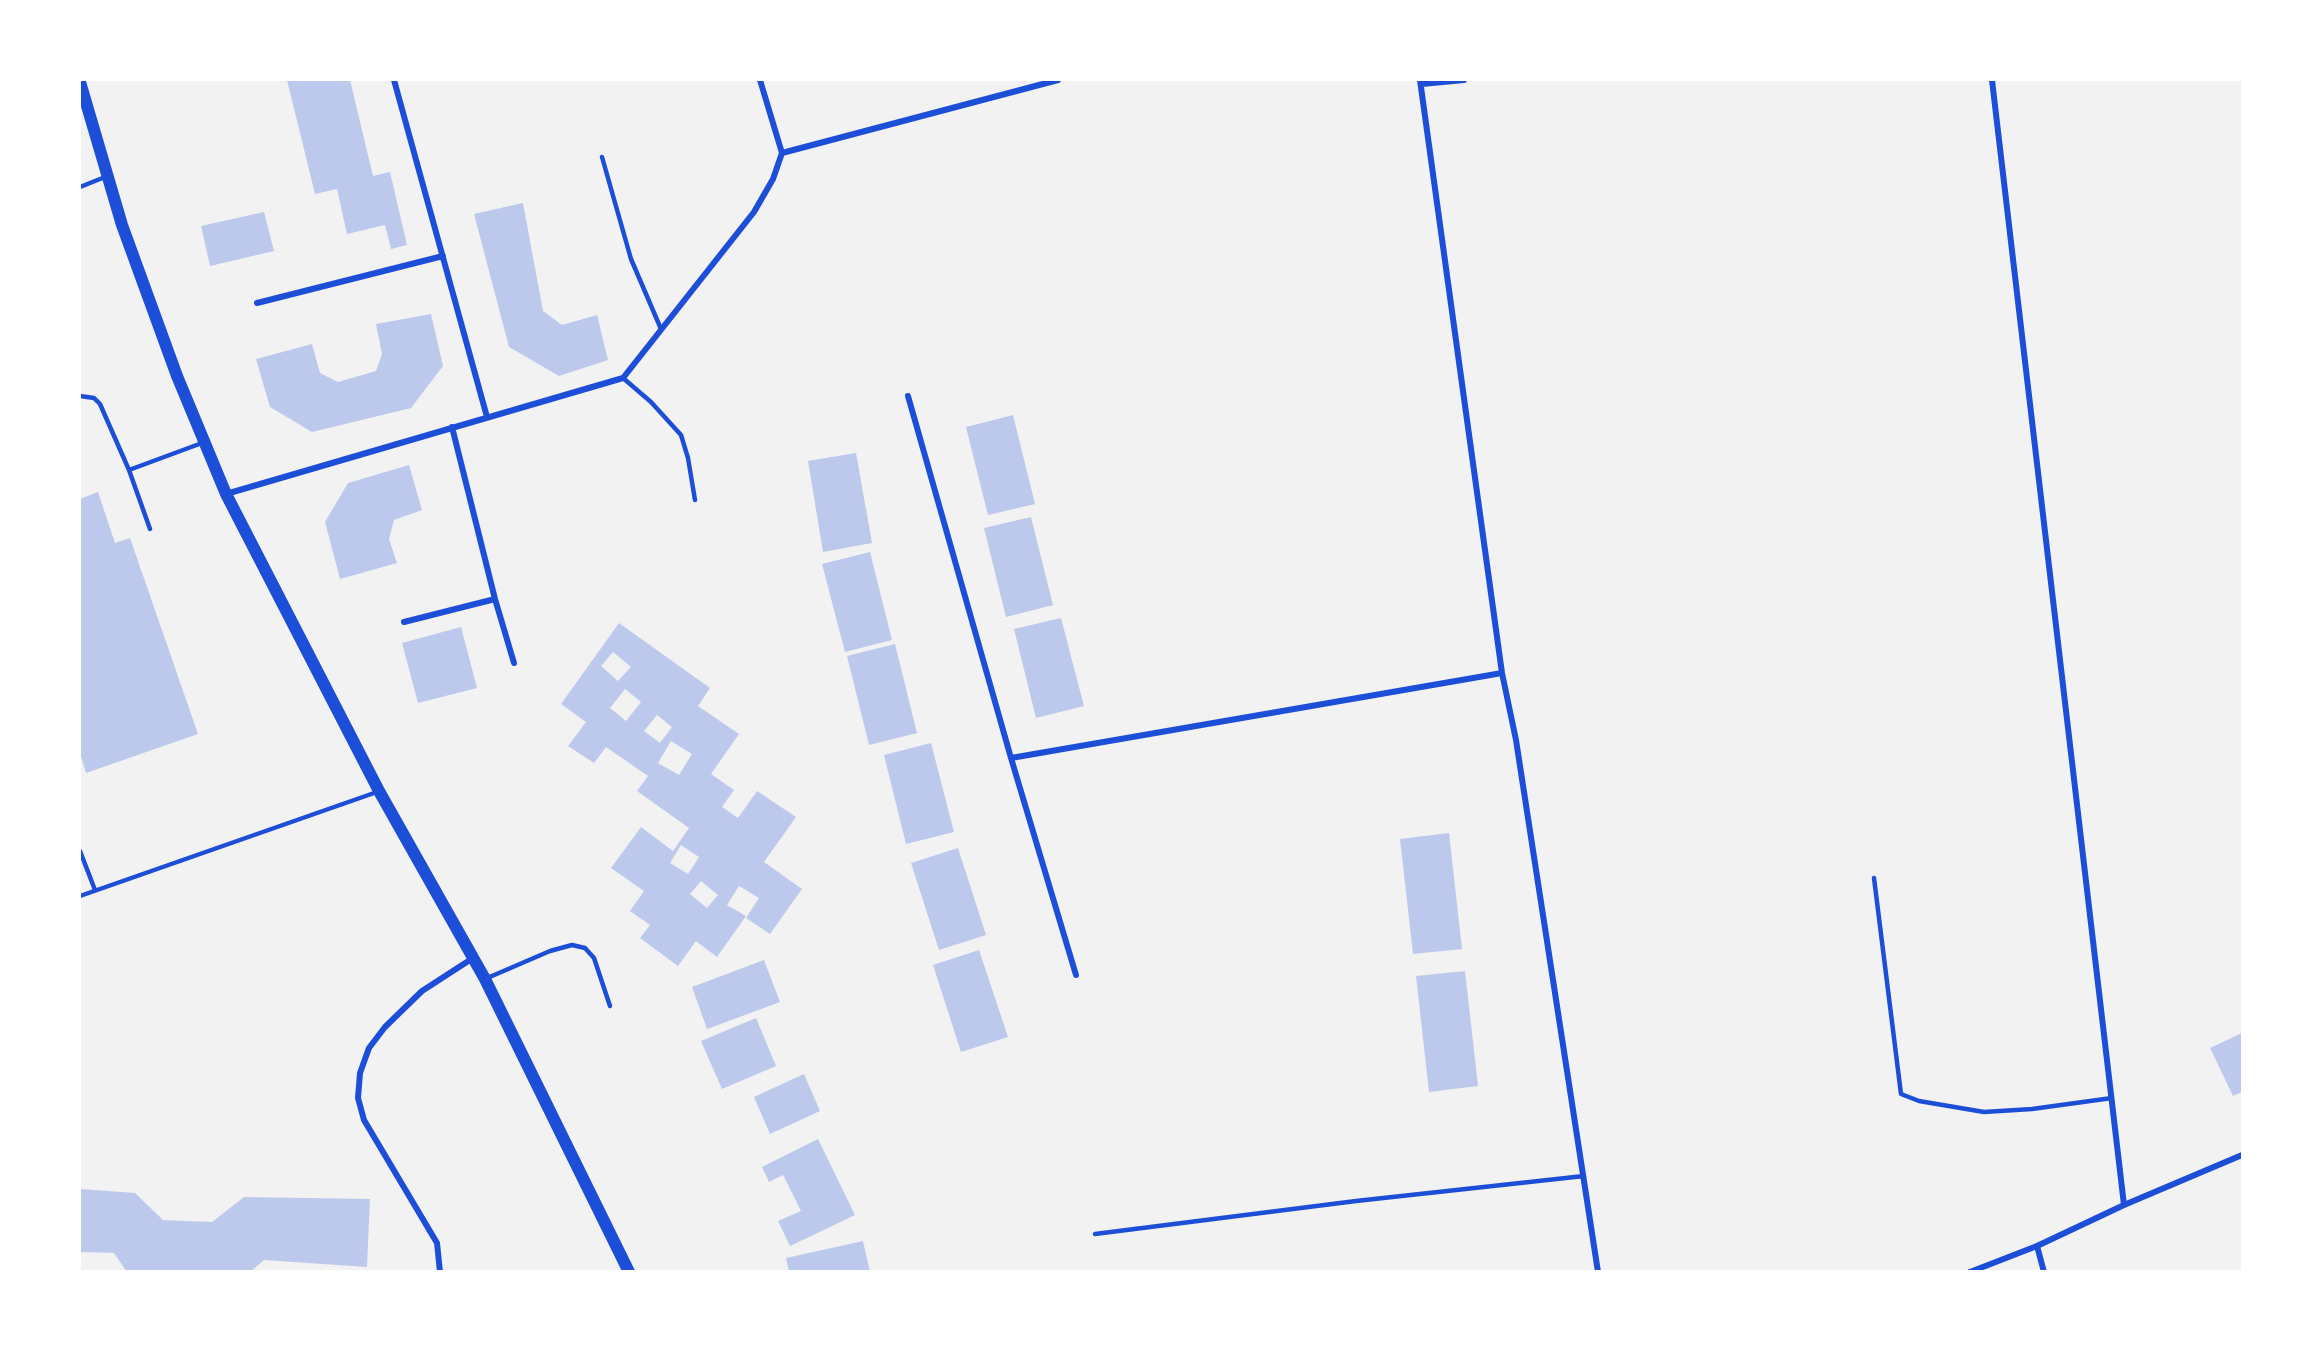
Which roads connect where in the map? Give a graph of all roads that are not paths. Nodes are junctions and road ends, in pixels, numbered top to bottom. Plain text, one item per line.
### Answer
1 (394, 80) edge
2 (760, 80) edge
3 (1058, 80) edge
4 (1464, 80) edge
5 (1992, 80) edge
6 (80, 82) edge
7 (1421, 82) edge
8 (782, 153) junction
9 (602, 156) dead end
10 (108, 176) junction
11 (80, 187) edge
12 (443, 256) junction
13 (257, 303) dead end
14 (662, 331) junction
15 (623, 378) junction
16 (80, 396) edge
17 (908, 396) dead end
18 (487, 417) junction
19 (452, 427) junction
20 (205, 442) junction
21 (129, 470) junction
22 (226, 494) junction
23 (695, 500) dead end
24 (150, 529) dead end
25 (495, 599) junction
26 (404, 622) dead end
27 (514, 663) dead end
28 (1502, 673) junction
29 (1011, 758) junction
30 (379, 791) junction
31 (80, 851) edge
32 (1874, 878) dead end
33 (95, 890) junction
34 (80, 896) edge
35 (473, 958) junction
36 (1076, 975) dead end
37 (485, 980) junction
38 (610, 1006) dead end
39 (2112, 1098) junction
40 (2242, 1155) edge
41 (1584, 1176) junction
42 (2124, 1205) junction
43 (1095, 1234) dead end
44 (2037, 1246) junction
45 (440, 1272) edge
46 (629, 1272) edge
47 (1598, 1272) edge
48 (1970, 1272) edge
49 (2044, 1272) edge

1 - 12 street
2 - 8 street
3 - 8 street
4 - 7 street
5 - 39 street
6 - 10 main road
7 - 28 street
8 - 14 street
9 - 14 lane
10 - 11 lane
10 - 20 main road
12 - 13 street
12 - 18 street
14 - 15 street
15 - 18 street
15 - 23 lane
16 - 21 lane
17 - 29 street
18 - 19 street
19 - 22 street
19 - 25 street
20 - 21 lane
20 - 22 main road
21 - 24 lane
22 - 30 main road
25 - 26 street
25 - 27 street
28 - 29 street
28 - 41 street
29 - 36 street
30 - 33 lane
30 - 35 main road
31 - 33 lane
32 - 39 lane
33 - 34 lane
35 - 37 main road
35 - 45 street
37 - 38 lane
37 - 46 main road
39 - 42 street
40 - 42 street
41 - 43 lane
41 - 47 street
42 - 44 street
44 - 48 street
44 - 49 street

